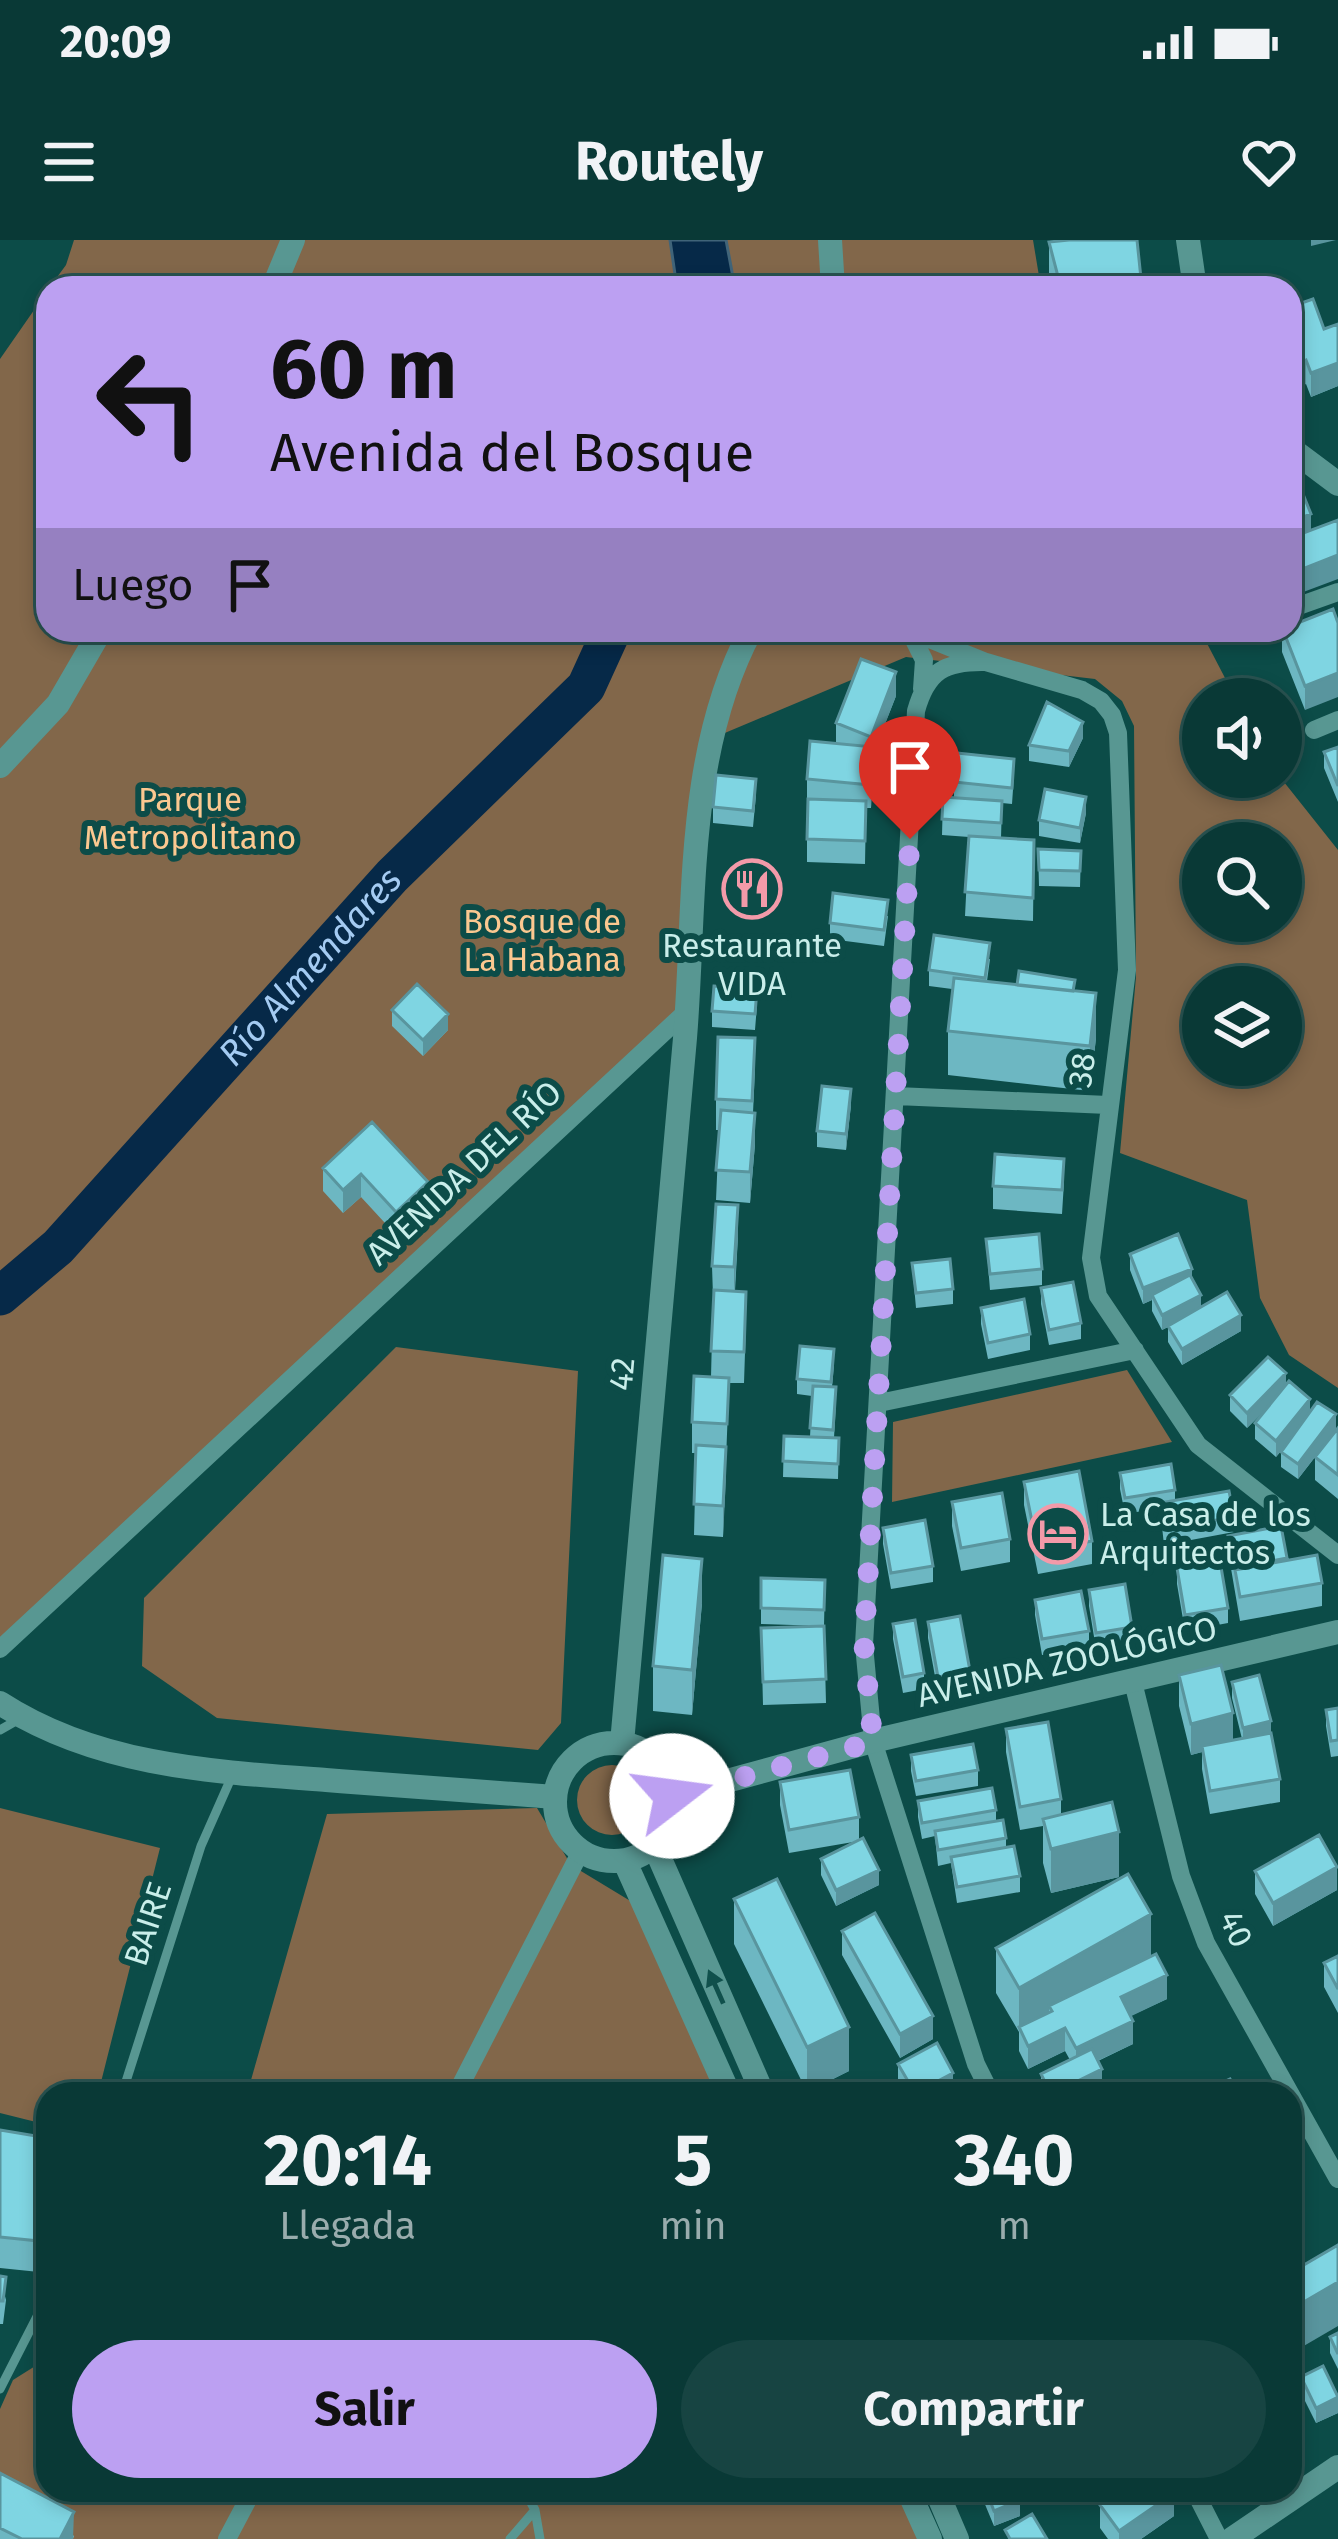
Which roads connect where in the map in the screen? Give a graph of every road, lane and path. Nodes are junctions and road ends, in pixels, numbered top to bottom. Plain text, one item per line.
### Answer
1 (293, 240) edge
2 (830, 240) edge
3 (1188, 240) edge
4 (278, 276) edge
5 (832, 276) edge
6 (1193, 276) edge
7 (1302, 457) edge
8 (1338, 484) edge
9 (1338, 592) edge
10 (1302, 605) edge
11 (94, 642) edge
12 (745, 642) edge
13 (915, 642) edge
14 (937, 642) edge
15 (986, 662) junction
16 (922, 689) junction
17 (1338, 720) edge
18 (1314, 730) dead end
19 (0, 766) edge
20 (687, 1011) junction
21 (896, 1096) junction
22 (1108, 1105) junction
23 (1135, 1350) junction
24 (879, 1403) junction
25 (1338, 1555) edge
26 (1338, 1632) edge
27 (0, 1649) edge
28 (1133, 1682) junction
29 (0, 1703) edge
30 (11, 1724) edge
31 (873, 1742) junction
32 (622, 1743) junction
33 (233, 1773) junction
34 (672, 1796) junction
35 (554, 1797) junction
36 (654, 1846) junction
37 (581, 1851) junction
38 (625, 1862) junction
39 (126, 2082) edge
40 (462, 2082) edge
41 (724, 2082) edge
42 (758, 2082) edge
43 (985, 2082) edge
44 (1290, 2082) edge
45 (1302, 2102) edge
46 (1331, 2150) edge
47 (1338, 2180) edge
48 (36, 2318) edge
49 (0, 2389) edge
50 (1338, 2468) edge
51 (1302, 2492) edge
52 (247, 2502) edge
53 (531, 2502) edge
54 (913, 2502) edge
55 (941, 2502) edge
56 (1200, 2502) edge
57 (1287, 2502) edge
58 (535, 2510) junction
59 (227, 2539) edge
60 (510, 2539) edge
61 (540, 2539) edge
62 (930, 2539) edge
63 (957, 2539) edge
64 (1219, 2539) edge
65 (1232, 2539) edge

1 - 4 street
2 - 5 street
3 - 6 street
7 - 8 street
9 - 10 street
11 - 19 street
12 - 20 street
13 - 16 street
14 - 15 street, 38
15 - 16 street
15 - 22 street, 38
16 - 21 street
17 - 18 street
20 - 27 street, AVENIDA DEL RÍO
20 - 32 street, 42
21 - 22 street
21 - 24 street
22 - 23 street, 38
23 - 24 street
23 - 25 street, 38
24 - 31 street
26 - 28 street, AVENIDA ZOOLÓGICO
28 - 31 street, AVENIDA ZOOLÓGICO
28 - 44 street, 40
29 - 30 street
30 - 33 street
31 - 34 street, AVENIDA ZOOLÓGICO
31 - 43 street
32 - 34 street
32 - 35 street
33 - 35 street
33 - 39 lane, BAIRE
34 - 36 street
35 - 37 street
36 - 38 street
42 -> 36 street
37 - 38 street
37 - 40 street
38 - 41 street
45 - 46 street, 40
46 - 47 street, 40
48 - 49 lane
50 - 51 street
52 - 59 street
53 - 58 lane
54 - 62 street
55 - 63 street
56 - 64 street
57 - 65 street
58 - 60 lane
58 - 61 lane

